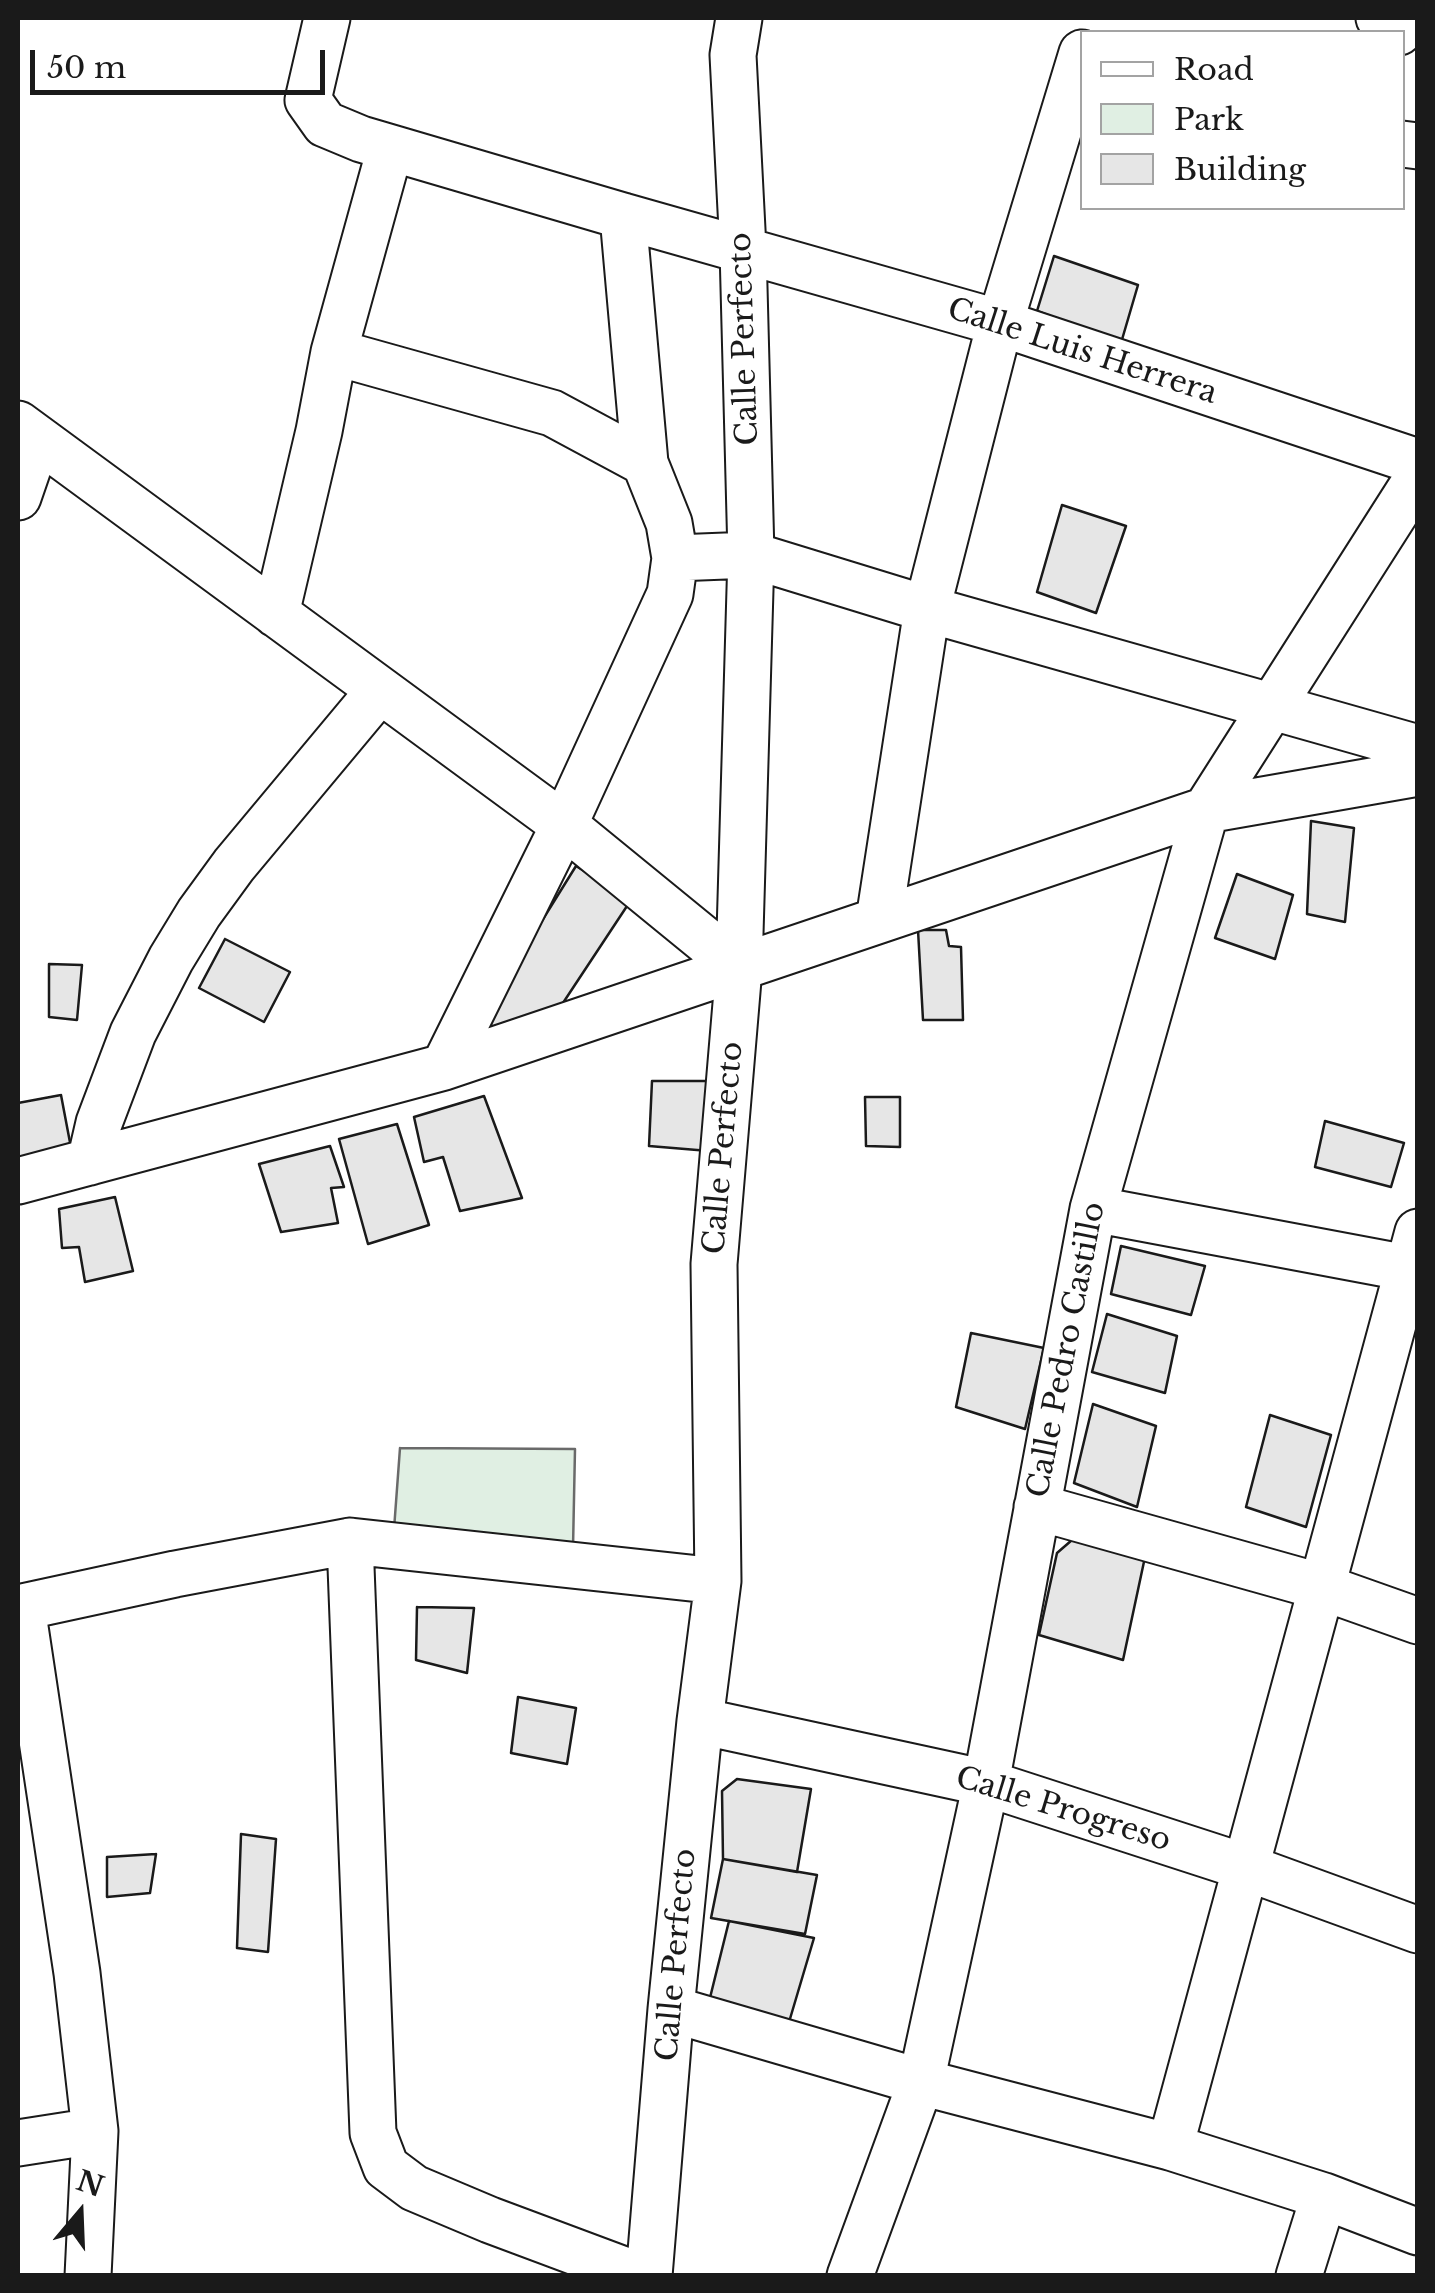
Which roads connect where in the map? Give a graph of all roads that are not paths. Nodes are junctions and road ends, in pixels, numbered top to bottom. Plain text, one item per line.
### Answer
1 (327, 18) edge
2 (739, 18) edge
3 (1080, 71) edge
4 (390, 149) junction
5 (623, 216) junction
6 (743, 250) junction
7 (1000, 323) junction
8 (334, 352) junction
9 (28, 431) edge
10 (1418, 462) edge
11 (646, 463) junction
12 (1418, 477) edge
13 (18, 497) edge
14 (751, 555) junction
15 (675, 558) junction
16 (928, 609) junction
17 (276, 614) junction
18 (380, 690) junction
19 (1271, 708) junction
20 (1418, 748) edge
21 (1418, 773) edge
22 (1206, 810) junction
23 (564, 825) junction
24 (879, 920) junction
25 (739, 968) junction
26 (444, 1067) junction
27 (90, 1162) junction
28 (18, 1181) edge
29 (1093, 1209) junction
30 (1414, 1257) edge
31 (1037, 1507) junction
32 (350, 1541) junction
33 (718, 1581) junction
34 (1322, 1588) junction
35 (20, 1608) edge
36 (1418, 1622) edge
37 (700, 1721) junction
38 (986, 1783) junction
39 (1245, 1867) junction
40 (1418, 1930) edge
41 (671, 2010) junction
42 (921, 2082) junction
43 (95, 2131) junction
44 (18, 2143) edge
45 (1170, 2147) junction
46 (1324, 2196) junction
47 (1418, 2232) edge
48 (562, 2262) edge
49 (88, 2276) edge
50 (640, 2276) edge
51 (649, 2276) edge
52 (850, 2276) edge
53 (1299, 2276) edge

1 - 4 street, Calle Luis Herrera
2 - 6 street, Calle Perfecto
3 - 7 street
4 - 5 street, Calle Luis Herrera
4 - 8 street
5 - 6 street, Calle Luis Herrera
5 - 11 street
6 - 7 street, Calle Luis Herrera
6 - 14 street, Calle Perfecto
7 - 10 street, Calle Luis Herrera
7 - 16 street
8 - 11 street
8 - 17 street
9 - 13 street
9 - 17 street
11 - 15 street
12 - 19 street, Calle Pedro Castillo
14 - 15 street
14 - 16 street
14 - 25 street, Calle Perfecto
15 - 23 street
16 - 19 street
16 - 24 street
17 - 18 street
18 - 23 street
18 - 27 street
19 - 20 street
19 - 22 street, Calle Pedro Castillo
21 - 22 street
22 - 24 street
22 - 29 street, Calle Pedro Castillo
23 - 25 street
23 - 26 street
24 - 25 street
25 - 26 street
25 - 33 street, Calle Perfecto
26 - 27 street
27 - 28 street
29 - 30 street
29 - 31 street, Calle Pedro Castillo
30 - 34 street
31 - 34 street
31 - 38 street, Calle Pedro Castillo
32 - 33 street
32 - 35 street
32 - 48 street
33 - 37 street, Calle Perfecto
34 - 36 street
34 - 39 street
35 - 43 street
37 - 38 street, Calle Progreso
37 - 41 street, Calle Perfecto
38 - 39 street, Calle Progreso
38 - 42 street, Calle Pedro Castillo
39 - 40 street, Calle Progreso
39 - 45 street
41 - 42 street
41 - 51 street, Calle Perfecto
42 - 45 street
42 - 52 street, Calle Pedro Castillo
43 - 44 street
43 - 49 street
45 - 46 street
46 - 47 street
46 - 53 street
48 - 50 street

